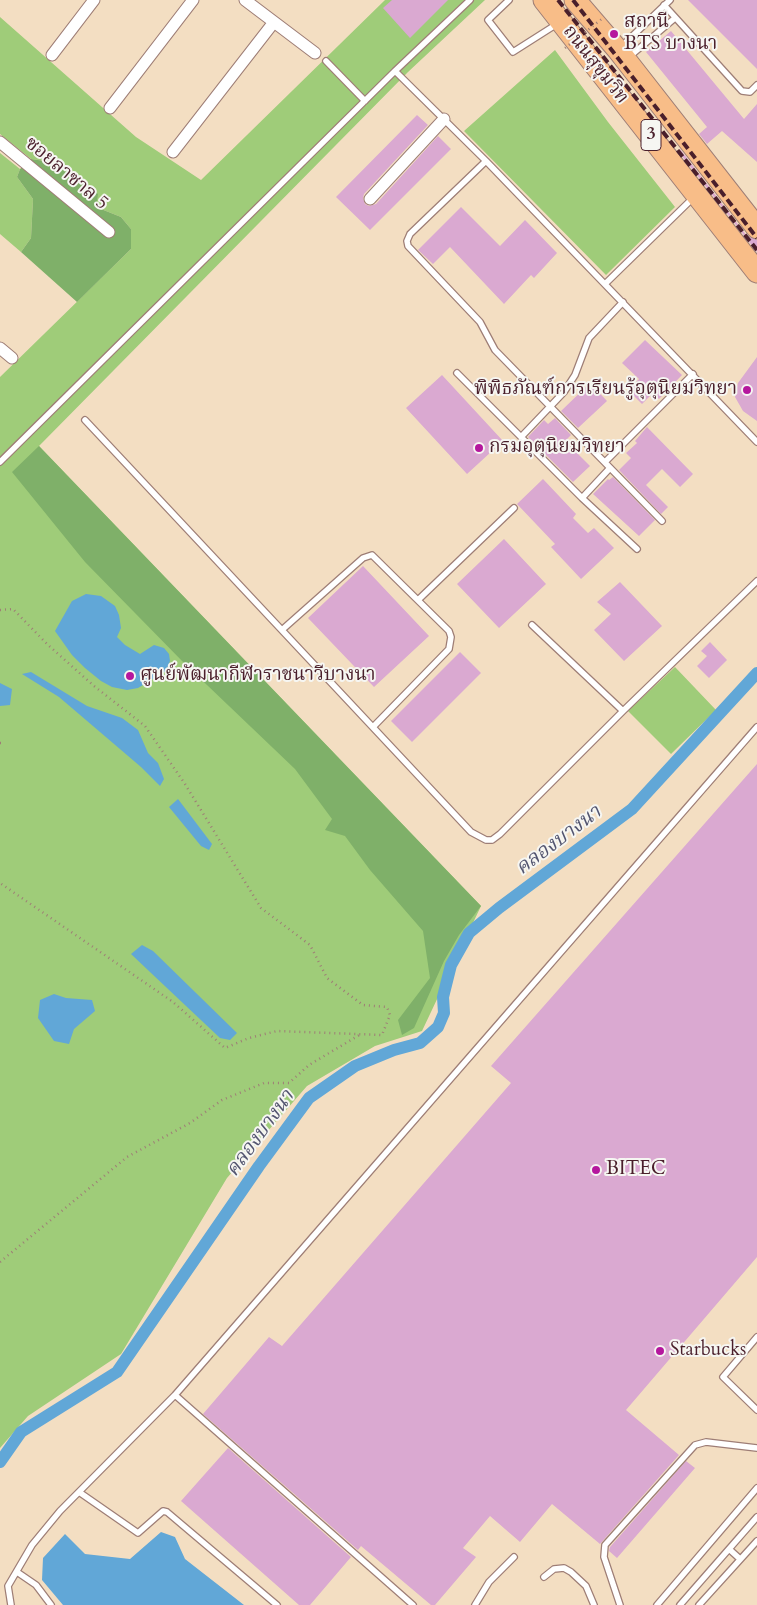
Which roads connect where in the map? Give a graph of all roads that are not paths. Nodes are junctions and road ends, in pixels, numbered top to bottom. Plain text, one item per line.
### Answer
1 (94, 0) edge
2 (193, 0) edge
3 (244, 0) edge
4 (470, 0) edge
5 (509, 0) edge
6 (544, 0) edge
7 (575, 0) edge
8 (670, 0) edge
9 (664, 5) junction
10 (675, 18) junction
11 (560, 21) junction
12 (274, 22) junction
13 (315, 53) dead end
14 (52, 55) dead end
15 (621, 55) junction
16 (326, 61) dead end
17 (395, 71) junction
18 (757, 85) edge
19 (365, 101) junction
20 (110, 108) dead end
21 (444, 119) junction
22 (0, 142) edge
23 (173, 152) dead end
24 (486, 161) junction
25 (697, 194) junction
26 (370, 199) dead end
27 (757, 228) edge
28 (109, 232) dead end
29 (757, 272) edge
30 (606, 284) junction
31 (623, 302) junction
32 (0, 348) edge
33 (12, 358) dead end
34 (457, 373) dead end
35 (693, 374) junction
36 (550, 406) junction
37 (86, 420) dead end
38 (522, 436) junction
39 (757, 442) edge
40 (0, 462) edge
41 (605, 462) junction
42 (610, 468) junction
43 (582, 498) junction
44 (514, 508) dead end
45 (662, 521) dead end
46 (637, 548) dead end
47 (757, 581) edge
48 (418, 600) junction
49 (532, 625) dead end
50 (283, 629) junction
51 (623, 710) junction
52 (374, 726) junction
53 (757, 727) edge
54 (757, 1337) edge
55 (174, 1395) junction
56 (757, 1410) edge
57 (757, 1448) edge
58 (757, 1489) edge
59 (79, 1492) junction
60 (757, 1517) edge
61 (757, 1541) edge
62 (728, 1549) junction
63 (514, 1557) dead end
64 (740, 1559) junction
65 (17, 1572) junction
66 (544, 1577) dead end
67 (11, 1605) edge
68 (51, 1605) edge
69 (276, 1605) edge
70 (413, 1605) edge
71 (475, 1605) edge
72 (594, 1605) edge
73 (620, 1605) edge
74 (658, 1605) edge
75 (680, 1605) edge
76 (699, 1605) edge

1 - 14 street
2 - 20 street
3 - 12 street
4 - 17 lane
5 - 11 lane
6 - 11 highway, ถนนสุขุมวิท / 3
7 - 15 highway, ถนนสุขุมวิท / 3
8 - 9 lane
9 - 10 lane
9 - 15 lane
10 - 15 lane
10 - 18 lane
11 - 25 highway, ถนนสุขุมวิท / 3
12 - 13 street
12 - 23 street
15 - 27 highway, ถนนสุขุมวิท / 3
16 - 19 lane
17 - 19 lane
17 - 21 lane
19 - 40 lane
21 - 24 lane
21 - 26 street
22 - 28 street, ซอยลาซาล 5
24 - 30 lane
24 - 36 lane
25 - 29 highway, ถนนสุขุมวิท / 3
25 - 30 lane
30 - 31 lane
31 - 35 lane
31 - 36 lane
32 - 33 street
34 - 38 lane
35 - 39 lane
35 - 41 lane
36 - 38 lane
36 - 41 lane
37 - 50 lane
38 - 43 lane
41 - 42 lane
42 - 43 lane
42 - 45 lane
43 - 46 lane
44 - 48 lane
47 - 51 lane
48 - 50 lane
48 - 52 lane
49 - 51 lane
50 - 52 lane
51 - 52 lane
53 - 55 lane
54 - 56 lane
55 - 59 lane
55 - 70 lane
57 - 73 lane
58 - 74 lane
59 - 65 lane
59 - 69 lane
60 - 62 lane
61 - 64 lane
62 - 64 lane
62 - 75 lane
63 - 71 lane
64 - 76 lane
65 - 67 lane
65 - 68 lane
66 - 72 lane

